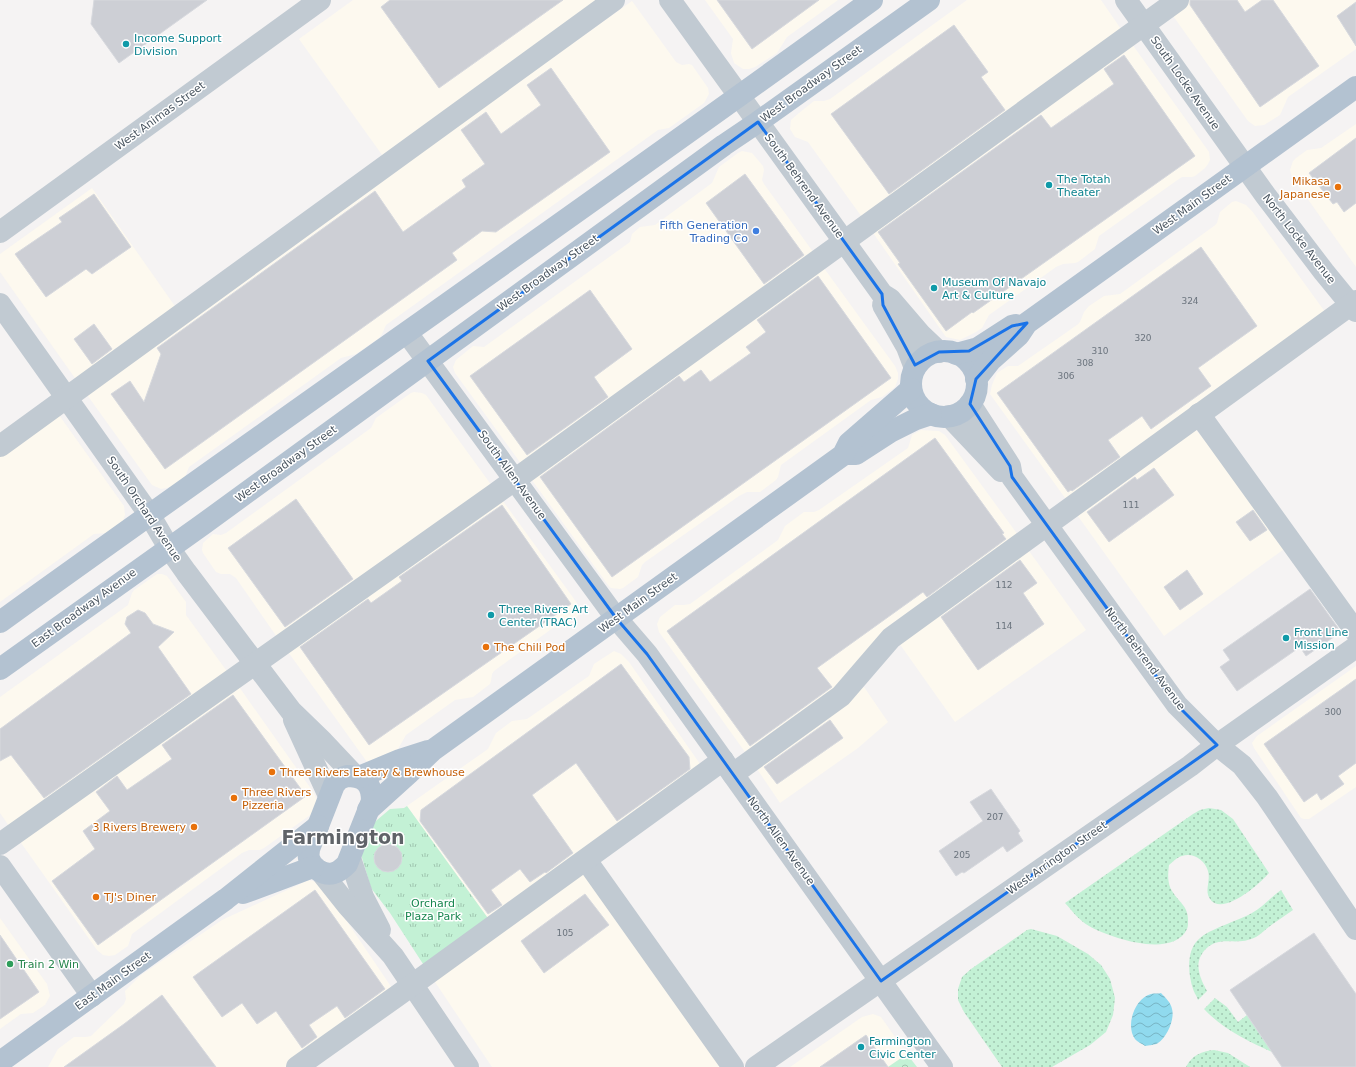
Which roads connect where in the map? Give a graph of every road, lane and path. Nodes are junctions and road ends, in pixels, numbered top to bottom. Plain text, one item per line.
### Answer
1 (320, 0) edge
2 (614, 0) edge
3 (670, 0) edge
4 (872, 0) edge
5 (929, 0) edge
6 (1126, 0) edge
7 (1178, 0) edge
8 (1144, 25) junction
9 (1356, 87) edge
10 (739, 97) junction
11 (758, 122) junction
12 (1245, 167) junction
13 (0, 232) edge
14 (844, 242) junction
15 (882, 294) junction
16 (0, 304) edge
17 (1354, 306) edge
18 (1027, 323) junction
19 (406, 333) junction
20 (947, 353) junction
21 (428, 361) junction
22 (976, 378) junction
23 (913, 379) junction
24 (66, 397) junction
25 (970, 404) junction
26 (1199, 414) junction
27 (940, 415) junction
28 (0, 446) edge
29 (844, 455) junction
30 (1012, 477) junction
31 (514, 479) junction
32 (149, 514) junction
33 (1047, 525) junction
34 (169, 548) junction
35 (616, 618) junction
36 (0, 622) edge
37 (1356, 632) edge
38 (1356, 647) edge
39 (254, 665) junction
40 (0, 669) edge
41 (291, 711) junction
42 (1217, 745) junction
43 (433, 750) junction
44 (728, 767) junction
45 (357, 777) junction
46 (329, 796) junction
47 (368, 810) junction
48 (318, 826) junction
49 (0, 844) edge
50 (350, 858) junction
51 (586, 860) junction
52 (0, 866) edge
53 (317, 870) junction
54 (226, 899) junction
55 (1356, 929) edge
56 (393, 956) junction
57 (881, 981) junction
58 (412, 985) junction
59 (92, 996) junction
60 (0, 1062) edge
61 (297, 1067) edge
62 (468, 1067) edge
63 (733, 1067) edge
64 (756, 1067) edge
65 (942, 1067) edge

1 - 13 street, West Animas Street
2 - 24 street
3 - 10 street, South Behrend Avenue
4 - 10 main road
5 - 11 main road, West Broadway Street
6 - 8 street, South Locke Avenue
7 - 8 street
8 - 12 street, South Locke Avenue
8 - 14 street
9 - 12 main road, West Main Street
10 - 11 street, South Behrend Avenue
10 - 19 main road
11 - 14 street, South Behrend Avenue
11 - 21 main road, West Broadway Street
12 - 17 street, North Locke Avenue
12 - 18 main road, West Main Street
14 - 15 street, South Behrend Avenue
14 - 31 street
15 - 20 street, South Behrend Avenue
15 - 23 street, South Behrend Avenue
16 - 24 street, South Orchard Avenue
17 - 26 street
18 - 20 main road, West Main Street
18 - 22 main road, West Main Street
19 - 21 street, South Allen Avenue
19 - 32 main road
20 - 22 main road
20 - 23 main road
21 - 31 street, South Allen Avenue
21 - 34 main road, West Broadway Street
22 - 25 main road
23 - 27 main road
23 - 29 main road, West Main Street
24 - 28 street
24 - 32 street, South Orchard Avenue
25 - 27 main road
25 - 30 street, North Behrend Avenue
26 - 33 street
26 - 37 street
27 - 29 main road, West Main Street
27 - 30 street, North Behrend Avenue
29 - 35 main road, West Main Street
30 - 33 street, North Behrend Avenue
31 - 35 street, South Allen Avenue
31 - 39 street
32 - 34 street, South Orchard Avenue
32 - 36 main road
33 - 42 street, North Behrend Avenue
33 - 44 street
34 - 39 street, South Orchard Avenue
34 - 40 main road, East Broadway Avenue
35 - 43 main road, West Main Street
35 - 44 street, North Allen Avenue
38 - 42 street, West Arrington Street
39 - 41 street, South Orchard Avenue
39 - 49 street
41 - 45 street, South Orchard Avenue
41 - 46 street, South Orchard Avenue
42 - 55 street, North Behrend Avenue
42 - 57 street, West Arrington Street
43 - 45 main road, West Main Street
43 - 47 main road, West Main Street
44 - 51 street
44 - 57 street, North Allen Avenue
45 - 46 main road, West Main Street
45 - 47 main road
46 - 48 main road, West Main Street
47 - 50 main road
48 - 53 main road, West Main Street
48 - 54 main road, East Main Street
50 - 53 main road, East Main Street
50 - 56 street
51 - 58 street
51 - 63 street
52 - 59 street
53 - 54 main road, East Main Street
53 - 56 street
54 - 59 main road, East Main Street
56 - 58 street
57 - 64 street, West Arrington Street
57 - 65 street, North Allen Avenue
58 - 61 street
58 - 62 street
59 - 60 main road, East Main Street

